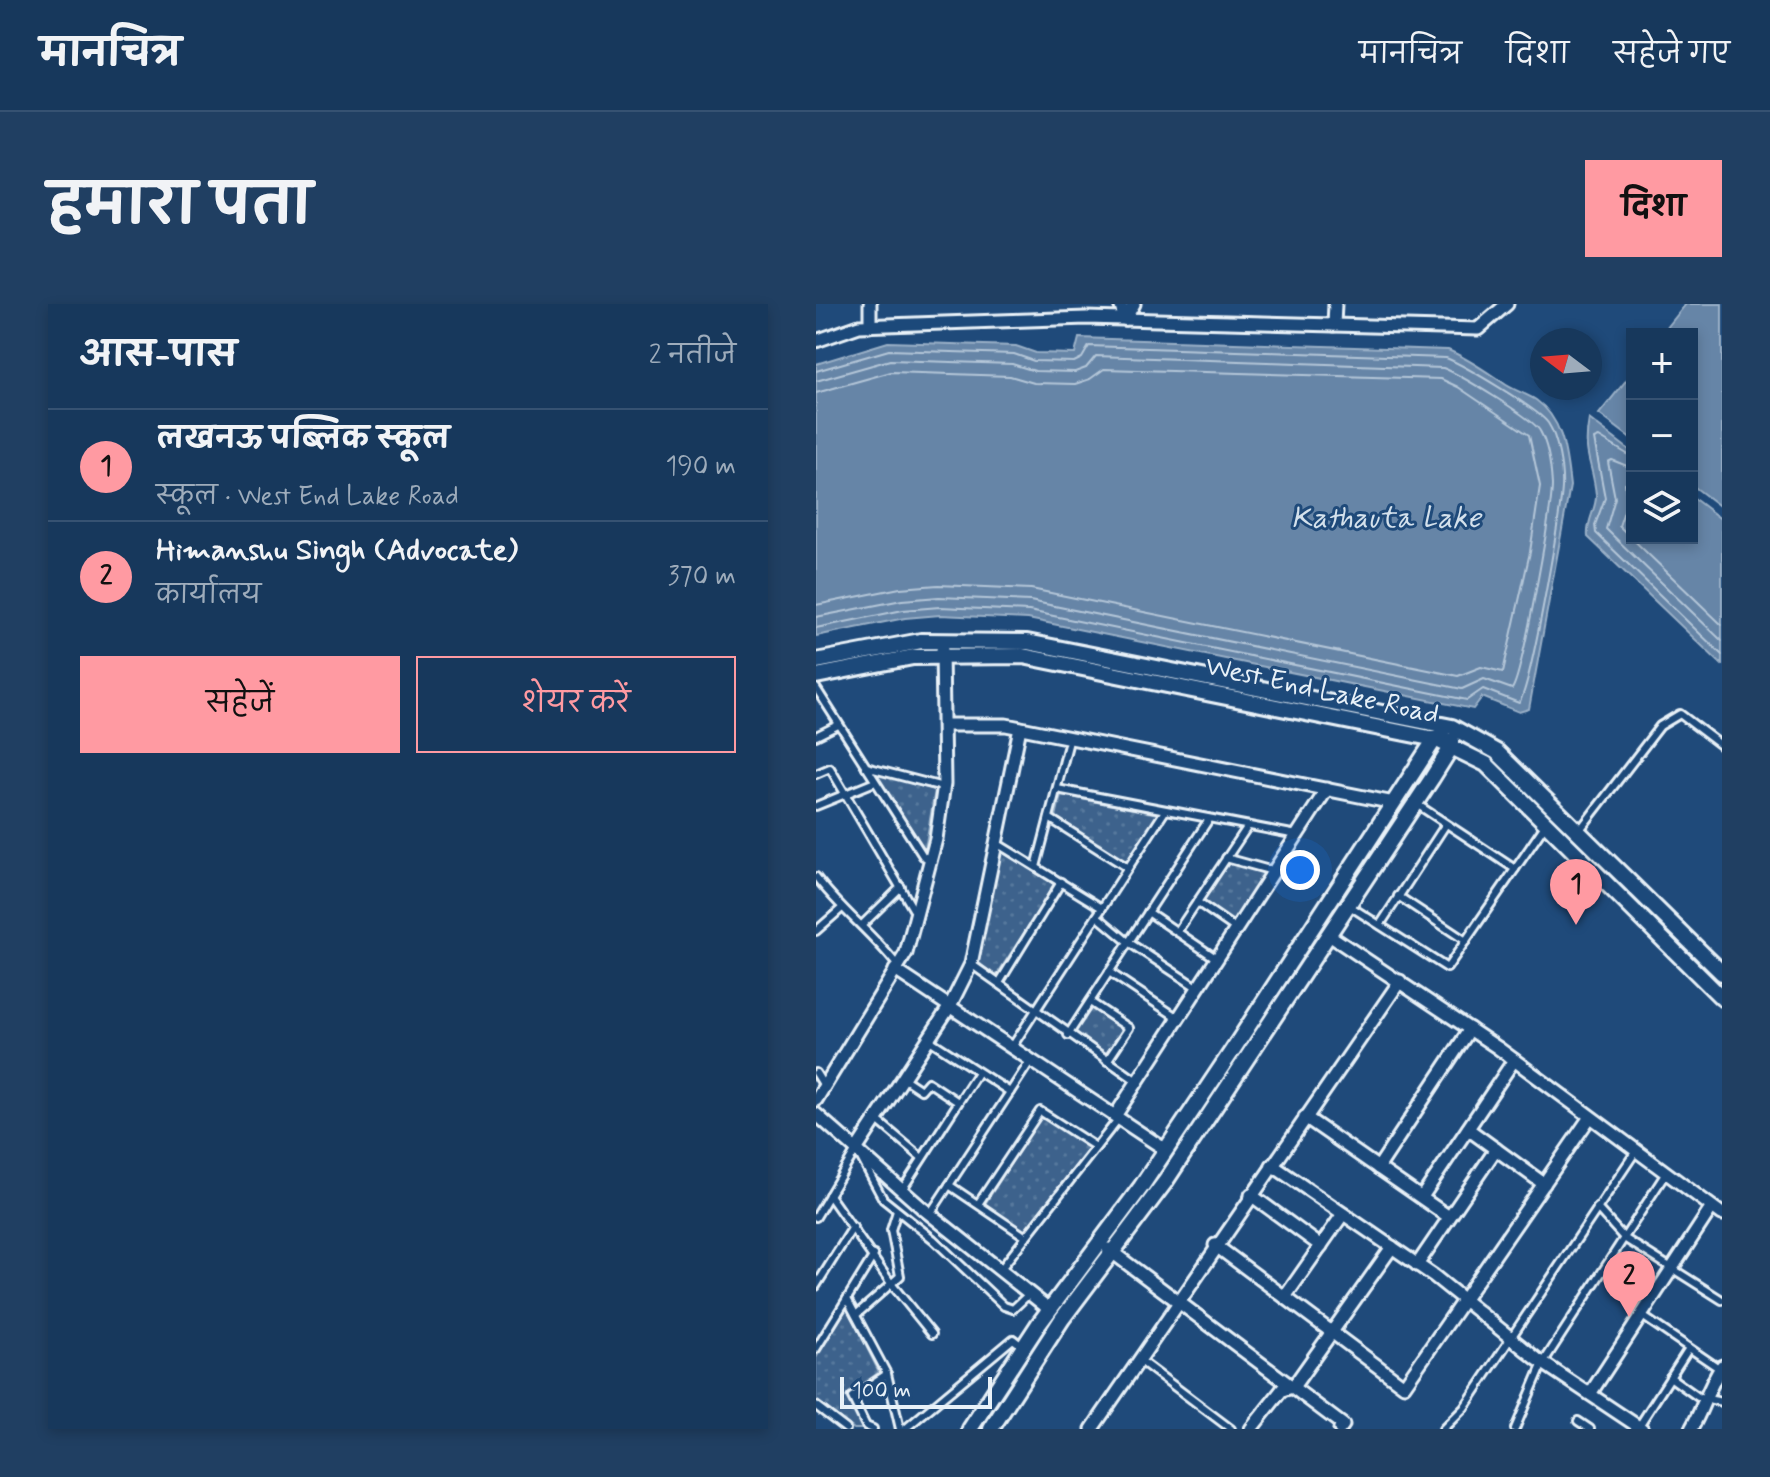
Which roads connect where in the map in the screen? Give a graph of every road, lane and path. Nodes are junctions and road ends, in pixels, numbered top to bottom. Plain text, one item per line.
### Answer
1 (870, 304) edge
2 (1120, 304) edge
3 (1134, 304) edge
4 (1335, 304) edge
5 (1507, 304) edge
6 (1125, 319) junction
7 (1334, 325) junction
8 (870, 326) junction
9 (816, 341) edge
10 (942, 648) junction
11 (816, 661) edge
12 (816, 676) edge
13 (816, 688) edge
14 (838, 725) junction
15 (945, 725) junction
16 (1452, 727) junction
17 (1020, 728) junction
18 (816, 736) edge
19 (1070, 737) junction
20 (1435, 739) junction
21 (1452, 746) junction
22 (1722, 746) edge
23 (866, 767) junction
24 (816, 774) edge
25 (875, 782) junction
26 (943, 787) junction
27 (1057, 789) junction
28 (1327, 789) junction
29 (845, 794) junction
30 (1394, 803) junction
31 (1415, 803) junction
32 (816, 806) edge
33 (1165, 811) junction
34 (1049, 818) junction
35 (1209, 819) junction
36 (1547, 822) junction
37 (1446, 824) junction
38 (1248, 826) junction
39 (1298, 835) junction
40 (1573, 837) junction
41 (998, 844) junction
42 (1226, 858) junction
43 (931, 860) junction
44 (1036, 867) junction
45 (1128, 868) junction
46 (1515, 869) junction
47 (1274, 871) junction
48 (816, 877) edge
49 (1061, 882) junction
50 (901, 887) junction
51 (1398, 896) junction
52 (1197, 902) junction
53 (1348, 905) junction
54 (1102, 908) junction
55 (841, 909) junction
56 (917, 910) junction
57 (1148, 912) junction
58 (1097, 916) junction
59 (862, 925) junction
60 (1380, 925) junction
61 (1236, 929) junction
62 (816, 931) edge
63 (1177, 932) junction
64 (1329, 935) junction
65 (1466, 941) junction
66 (1128, 942) junction
67 (1217, 959) junction
68 (971, 964) junction
69 (897, 968) junction
70 (1109, 972) junction
71 (1722, 973) edge
72 (1400, 981) junction
73 (999, 983) junction
74 (1198, 988) junction
75 (1722, 998) edge
76 (1090, 1002) junction
77 (950, 1006) junction
78 (1037, 1009) junction
79 (1178, 1018) junction
80 (1470, 1029) junction
81 (1068, 1035) junction
82 (928, 1039) junction
83 (1012, 1047) junction
84 (1031, 1060) junction
85 (1514, 1060) junction
86 (1107, 1061) junction
87 (978, 1072) junction
88 (816, 1073) edge
89 (903, 1078) junction
90 (1137, 1081) junction
91 (824, 1086) junction
92 (1010, 1092) junction
93 (816, 1100) edge
94 (958, 1102) junction
95 (816, 1114) edge
96 (1117, 1117) junction
97 (1305, 1117) junction
98 (1590, 1117) junction
99 (876, 1119) junction
100 (1468, 1129) junction
101 (1096, 1147) junction
102 (1496, 1149) junction
103 (856, 1150) junction
104 (1166, 1150) junction
105 (1636, 1151) junction
106 (922, 1158) junction
107 (1272, 1165) junction
108 (1378, 1168) junction
109 (1666, 1173) junction
110 (1544, 1184) junction
111 (949, 1185) junction
112 (902, 1190) junction
113 (829, 1195) junction
114 (1251, 1195) junction
115 (1422, 1197) junction
116 (978, 1204) junction
117 (1597, 1208) junction
118 (1717, 1210) edge
119 (897, 1211) junction
120 (930, 1214) junction
121 (1343, 1214) junction
122 (816, 1217) edge
123 (1449, 1217) junction
124 (853, 1227) junction
125 (1026, 1237) junction
126 (1624, 1238) junction
127 (1098, 1242) junction
128 (1215, 1245) junction
129 (1321, 1246) junction
130 (1392, 1247) junction
131 (1112, 1253) junction
132 (874, 1255) junction
133 (1417, 1265) junction
134 (1673, 1266) junction
135 (1000, 1270) junction
136 (816, 1286) edge
137 (893, 1286) junction
138 (1030, 1293) junction
139 (1285, 1297) junction
140 (847, 1299) junction
141 (1464, 1300) junction
142 (1722, 1300) edge
143 (1177, 1301) junction
144 (1049, 1309) junction
145 (856, 1315) junction
146 (1641, 1315) junction
147 (1332, 1332) junction
148 (932, 1334) dead end
149 (1510, 1337) junction
150 (1023, 1347) junction
151 (1689, 1348) junction
152 (816, 1349) edge
153 (1138, 1359) junction
154 (1543, 1363) junction
155 (1721, 1367) edge
156 (887, 1374) junction
157 (1670, 1377) junction
158 (1287, 1387) junction
159 (1590, 1394) junction
160 (1707, 1397) junction
161 (1722, 1402) edge
162 (816, 1406) edge
163 (1578, 1421) dead end
164 (1344, 1428) edge
165 (1640, 1428) edge
166 (846, 1429) edge
167 (873, 1429) edge
168 (902, 1429) edge
169 (970, 1429) edge
170 (991, 1429) edge
171 (1092, 1429) edge
172 (1231, 1429) edge
173 (1251, 1429) edge
174 (1443, 1429) edge
175 (1515, 1429) edge
176 (1590, 1429) edge
177 (1691, 1429) edge

1 - 8 street
2 - 6 street
3 - 6 street
4 - 7 street
5 - 7 street
6 - 7 street
6 - 8 street
8 - 9 street
10 - 11 street, West End Lake Road
10 - 12 street, West End Lake Road
10 - 15 street
10 - 16 street, West End Lake Road
10 - 20 street, West End Lake Road
13 - 14 lane
14 - 18 lane
14 - 23 lane
15 - 17 street
15 - 26 street
16 - 20 street
16 - 21 street
16 - 40 street, West End Lake Road
17 - 19 street
17 - 41 street
19 - 27 lane
19 - 28 street
20 - 21 street, West End Lake Road
20 - 30 street
21 - 31 street
21 - 36 street, West End Lake Road
22 - 40 lane
23 - 25 lane
23 - 26 lane
24 - 29 lane
25 - 29 lane
25 - 43 lane
26 - 43 street
27 - 33 lane
27 - 34 lane
28 - 30 street
28 - 39 street
29 - 32 lane
29 - 50 lane
30 - 104 street
31 - 37 lane
31 - 53 street
33 - 35 lane
33 - 45 lane
34 - 44 lane
34 - 45 lane
35 - 38 lane
35 - 57 lane
36 - 40 street, West End Lake Road
36 - 46 lane
37 - 46 lane
37 - 51 lane
38 - 39 lane
38 - 42 lane
39 - 47 street
40 - 71 street, West End Lake Road
40 - 75 street, West End Lake Road
41 - 44 lane
41 - 68 street
42 - 47 lane
42 - 52 lane
43 - 56 street
44 - 49 lane
45 - 54 lane
46 - 65 lane
47 - 61 street
48 - 55 lane
49 - 54 lane
49 - 73 lane
50 - 56 lane
50 - 59 lane
51 - 60 lane
51 - 65 lane
52 - 61 lane
52 - 63 lane
53 - 60 lane
53 - 64 street
54 - 58 lane
55 - 59 lane
55 - 62 lane
56 - 69 street
57 - 63 lane
57 - 66 lane
58 - 66 lane
58 - 78 lane
59 - 69 lane
60 - 65 lane
61 - 67 street
63 - 67 lane
64 - 72 street
64 - 131 street
66 - 70 lane
66 - 74 lane
67 - 74 street
68 - 73 lane
68 - 77 street
69 - 77 street
69 - 91 street
70 - 76 lane
70 - 79 lane
72 - 80 street
72 - 97 street
73 - 78 lane
74 - 79 street
76 - 81 lane
76 - 86 lane
77 - 82 street
77 - 83 street
78 - 81 lane
78 - 83 lane
79 - 90 street
80 - 85 street
80 - 108 street
81 - 86 lane
82 - 87 lane
82 - 89 street
83 - 84 street
84 - 92 lane
84 - 96 street
85 - 98 street
85 - 100 street
86 - 90 lane
87 - 92 lane
87 - 94 lane
88 - 91 lane
89 - 94 lane
89 - 99 street
90 - 96 street
91 - 93 street
92 - 111 lane
94 - 106 lane
95 - 103 street
96 - 101 lane
96 - 104 street
97 - 107 street
97 - 108 street
98 - 105 street
98 - 110 street
99 - 103 street
99 - 106 lane
100 - 102 street
100 - 115 street
101 - 116 lane
101 - 125 lane
102 - 110 street
102 - 123 street
103 - 112 street
103 - 113 lane
103 - 119 lane
104 - 127 street
105 - 109 street
105 - 117 lane
106 - 112 lane
107 - 114 street
107 - 121 street
108 - 115 street
109 - 118 street
109 - 126 lane
110 - 141 street
111 - 116 lane
111 - 120 lane
112 - 120 street
113 - 122 lane
113 - 124 lane
114 - 128 street
114 - 129 street
115 - 123 street
116 - 125 lane
117 - 126 lane
117 - 149 lane
118 - 134 street
119 - 137 lane
119 - 138 lane
120 - 135 street
121 - 129 street
121 - 130 street
123 - 133 street
124 - 132 lane
124 - 136 lane
125 - 135 lane
126 - 134 lane
126 - 154 lane
127 - 131 street
127 - 144 street
128 - 139 street
128 - 143 street
129 - 139 street
130 - 133 street
130 - 147 street
131 - 143 street
131 - 170 street
132 - 137 lane
132 - 140 lane
133 - 141 street
134 - 142 lane
134 - 146 street
135 - 138 street
137 - 145 lane
137 - 148 lane
138 - 144 street
139 - 147 street
140 - 145 lane
140 - 152 lane
141 - 147 street
141 - 149 street
143 - 153 street
143 - 158 street
144 - 150 street
145 - 156 lane
146 - 151 lane
146 - 159 street
147 - 158 street
149 - 154 street
149 - 174 lane
150 - 168 lane
150 - 169 street
151 - 155 lane
151 - 157 lane
153 - 171 street
153 - 172 lane
154 - 159 street
154 - 175 lane
155 - 160 street
156 - 167 lane
156 - 168 lane
157 - 160 lane
157 - 165 lane
158 - 164 street
158 - 173 street
159 - 165 street
160 - 161 lane
160 - 177 street
162 - 166 lane
163 - 176 lane

